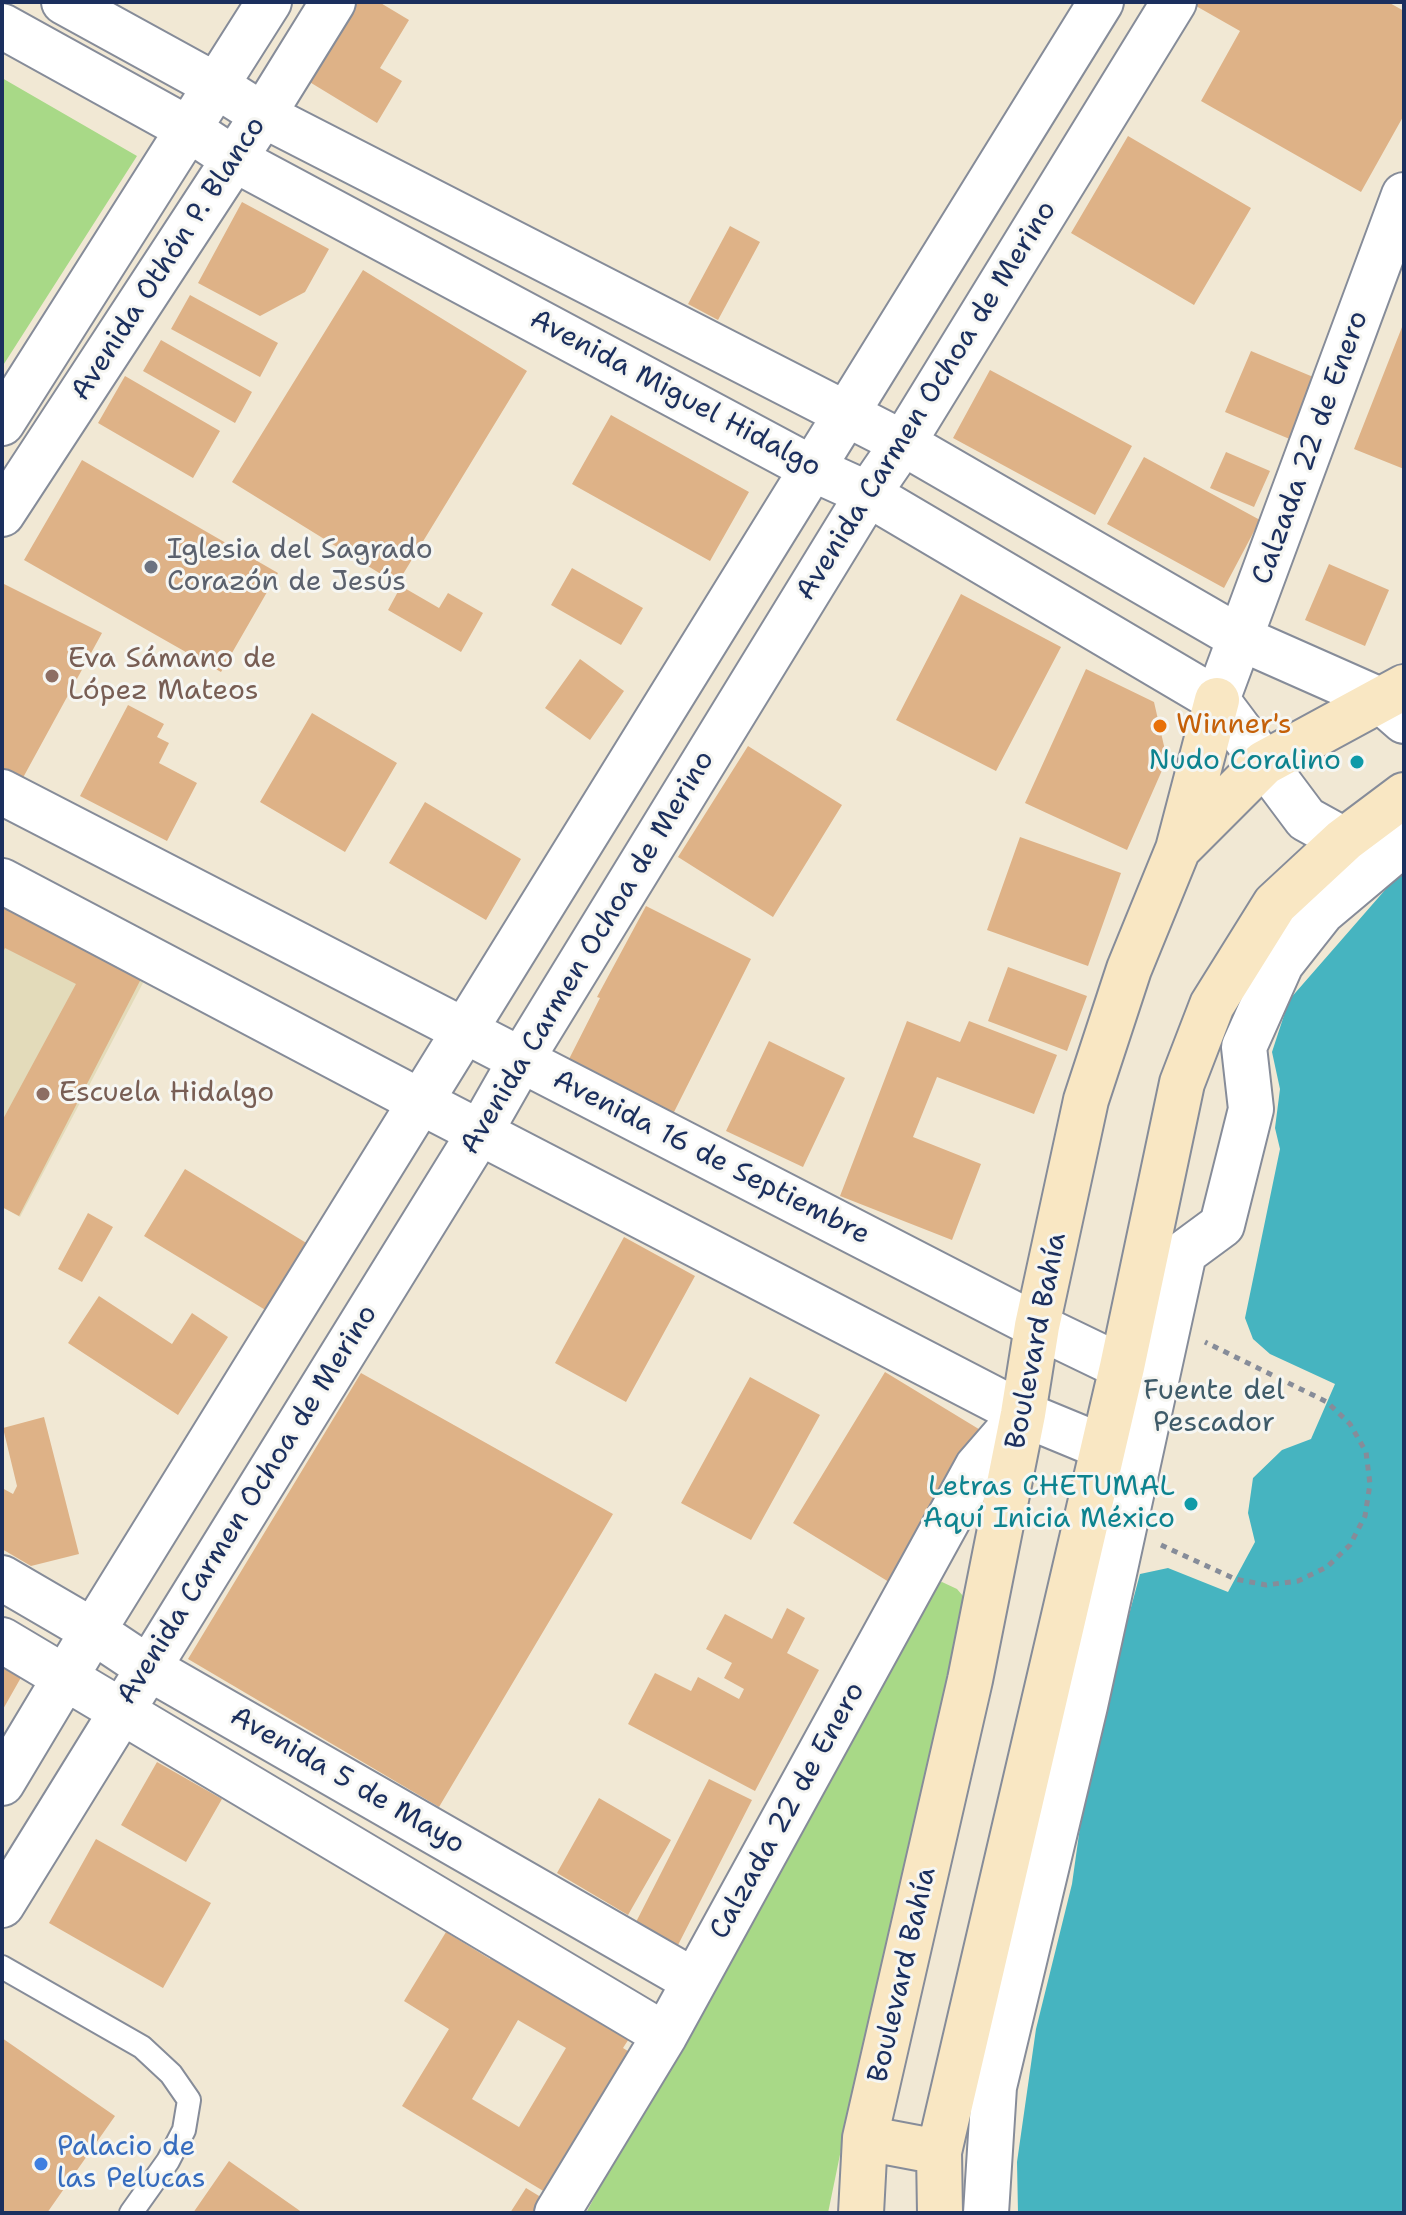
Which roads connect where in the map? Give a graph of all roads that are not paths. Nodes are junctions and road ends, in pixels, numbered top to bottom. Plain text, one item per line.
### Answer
1 (64, 2) edge
2 (269, 2) edge
3 (333, 2) edge
4 (1101, 2) edge
5 (1174, 2) edge
6 (2, 26) edge
7 (217, 86) junction
8 (263, 115) junction
9 (190, 130) junction
10 (234, 159) junction
11 (1404, 195) edge
12 (848, 415) junction
13 (2, 423) edge
14 (903, 443) junction
15 (813, 469) junction
16 (868, 494) junction
17 (2, 514) edge
18 (1240, 638) junction
19 (1217, 700) junction
20 (1396, 703) edge
21 (1264, 763) junction
22 (2, 792) edge
23 (1404, 795) edge
24 (1344, 840) junction
25 (1404, 843) edge
26 (1178, 849) junction
27 (2, 881) edge
28 (466, 1032) junction
29 (521, 1060) junction
30 (421, 1102) junction
31 (480, 1132) junction
32 (291, 1312) junction
33 (1037, 1326) junction
34 (347, 1345) junction
35 (1122, 1367) junction
36 (1023, 1414) junction
37 (1103, 1447) junction
38 (2, 1578) edge
39 (93, 1631) junction
40 (2, 1640) edge
41 (147, 1667) junction
42 (67, 1678) junction
43 (120, 1711) junction
44 (2, 1783) edge
45 (15, 1855) edge
46 (2, 1905) edge
47 (2, 1967) edge
48 (694, 1981) junction
49 (665, 2035) junction
50 (865, 2138) junction
51 (939, 2152) junction
52 (131, 2213) edge
53 (557, 2213) edge
54 (861, 2213) edge
55 (940, 2213) edge
56 (986, 2213) edge

1 - 7 street, Avenida Miguel Hidalgo
2 - 7 street, Avenida Othón P. Blanco
3 - 8 street, Avenida Othón P. Blanco
4 - 12 street
5 - 14 street, Avenida Carmen Ochoa de Merino
6 - 9 street, Avenida Miguel Hidalgo
7 - 8 street, Avenida Miguel Hidalgo
7 - 9 street, Avenida Othón P. Blanco
8 - 10 street, Avenida Othón P. Blanco
8 - 12 street, Avenida Miguel Hidalgo
9 - 10 street, Avenida Miguel Hidalgo
9 - 13 street, Avenida Othón P. Blanco
10 - 15 street, Avenida Miguel Hidalgo
10 - 17 street, Avenida Othón P. Blanco
11 - 18 street, Calzada 22 de Enero
12 - 14 street, Avenida Miguel Hidalgo
12 - 15 street
14 - 16 street, Avenida Carmen Ochoa de Merino
14 - 18 street, Avenida Miguel Hidalgo
15 - 16 street, Avenida Miguel Hidalgo
15 - 28 street
16 - 19 street, Avenida Miguel Hidalgo
16 - 29 street, Avenida Carmen Ochoa de Merino
18 - 19 street, Calzada 22 de Enero
18 - 20 street, Avenida Miguel Hidalgo
19 - 21 street, Avenida Miguel Hidalgo
19 - 26 main road
20 - 21 main road, Boulevard Bahía
21 - 24 street, Avenida Miguel Hidalgo
21 - 26 main road, Boulevard Bahía
22 - 28 street, Avenida 16 de Septiembre
23 - 24 main road
24 - 35 main road
25 - 56 street
26 - 33 main road, Boulevard Bahía
27 - 30 street
28 - 29 street, Avenida 16 de Septiembre
28 - 30 street
29 - 31 street, Avenida Carmen Ochoa de Merino
29 - 33 street, Avenida 16 de Septiembre
30 - 31 street
30 - 32 street
31 - 34 street, Avenida Carmen Ochoa de Merino
31 - 36 street
32 - 34 street
32 - 39 street
33 - 35 street, Avenida 16 de Septiembre
33 - 36 main road, Boulevard Bahía
34 - 41 street, Avenida Carmen Ochoa de Merino
35 - 37 main road
36 - 37 street
36 - 48 street, Calzada 22 de Enero
36 - 50 main road, Boulevard Bahía
37 - 51 main road
38 - 39 street, Avenida 5 de Mayo
39 - 41 street, Avenida 5 de Mayo
39 - 42 street
40 - 42 street, Avenida 5 de Mayo
41 - 43 street, Avenida Carmen Ochoa de Merino
41 - 48 street, Avenida 5 de Mayo
42 - 43 street, Avenida 5 de Mayo
42 - 44 street
43 - 45 street, Avenida Carmen Ochoa de Merino
43 - 49 street, Avenida 5 de Mayo
45 - 46 street, Avenida Carmen Ochoa de Merino
47 - 52 lane
48 - 49 street, Calzada 22 de Enero
49 - 53 street, Calzada 22 de Enero
50 - 51 main road
50 - 54 main road, Boulevard Bahía
51 - 55 main road

